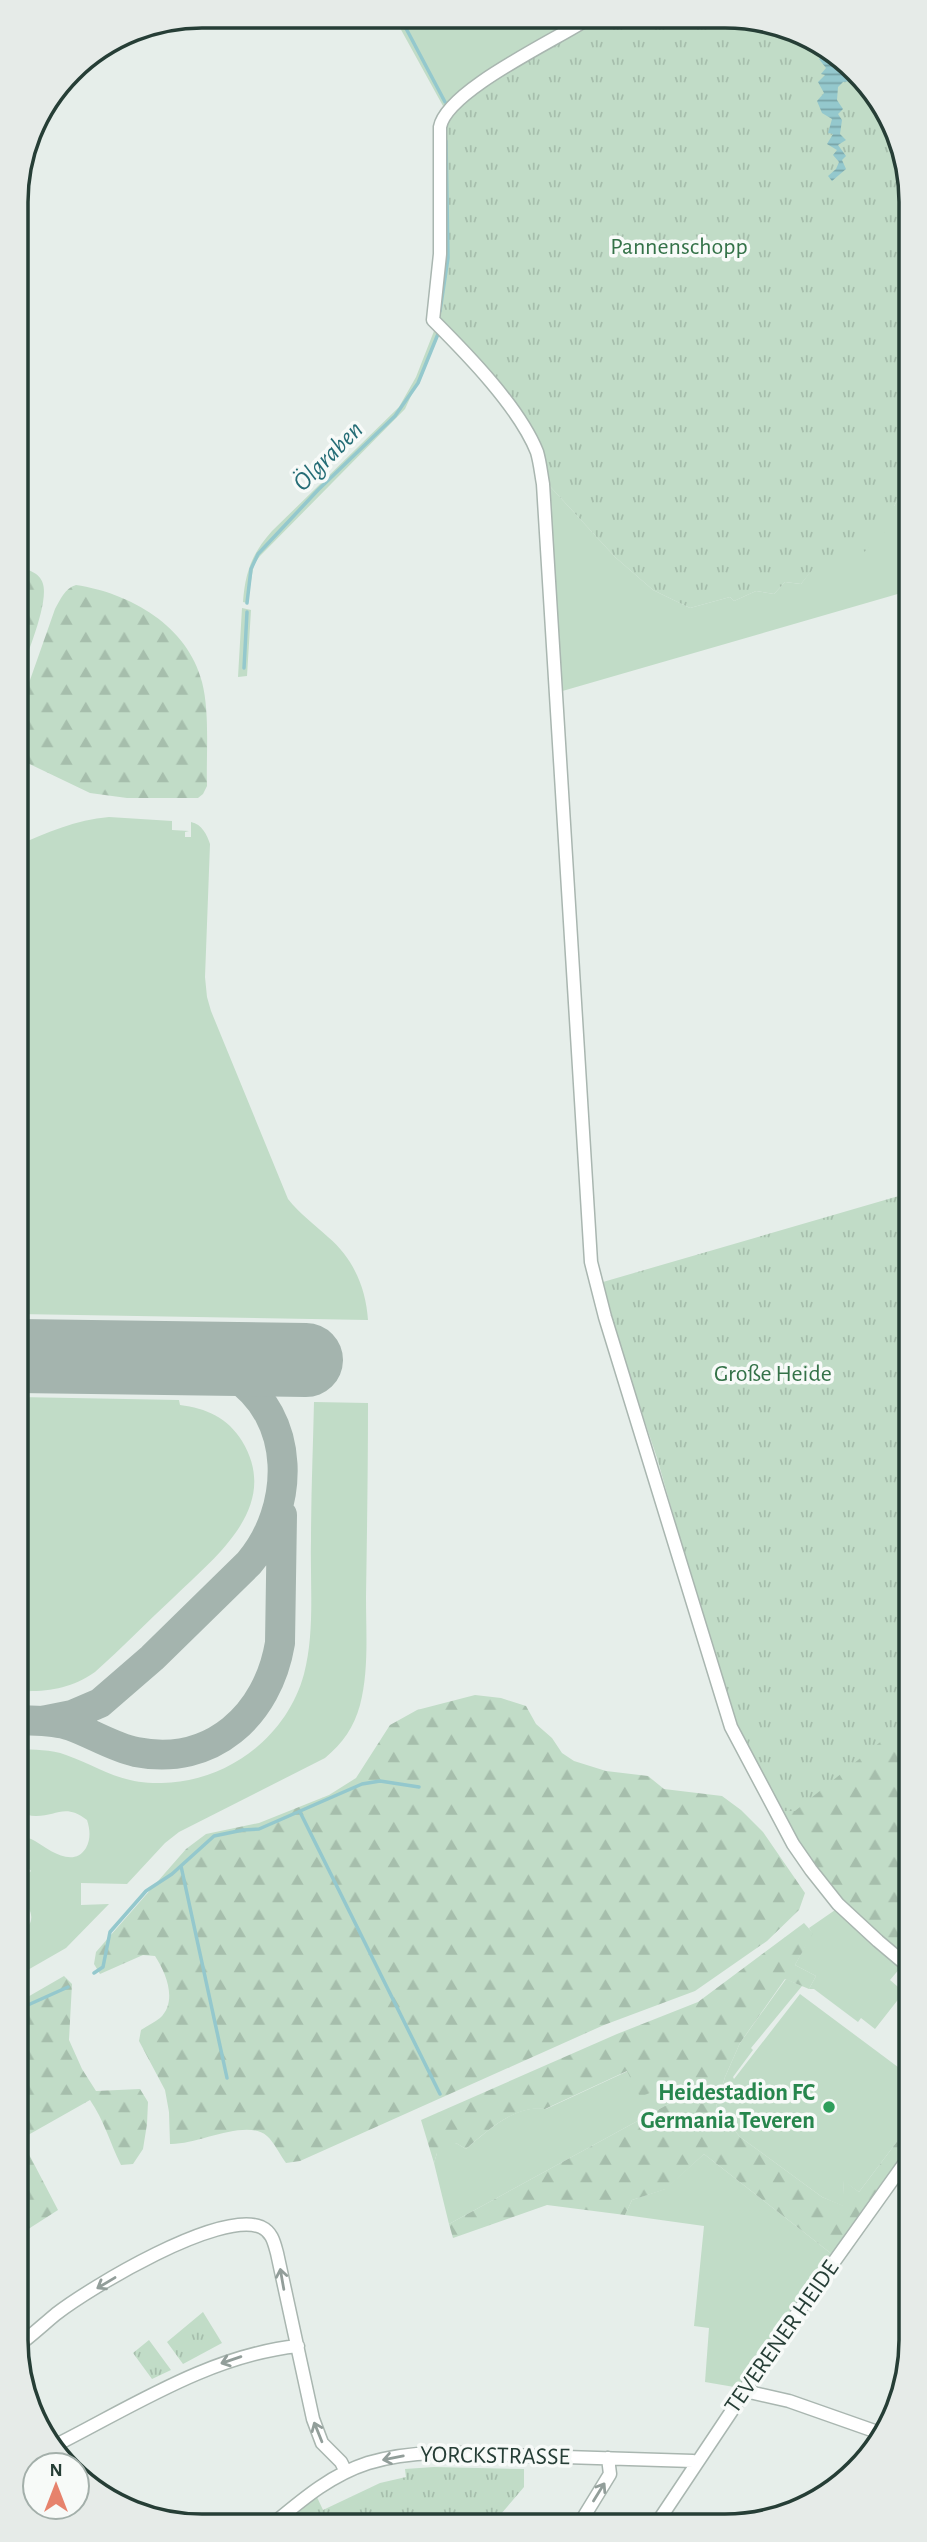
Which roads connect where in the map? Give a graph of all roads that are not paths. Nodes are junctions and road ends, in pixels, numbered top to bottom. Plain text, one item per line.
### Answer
1 (572, 28) edge
2 (899, 1959) edge
3 (899, 2171) edge
4 (28, 2337) edge
5 (298, 2346) junction
6 (745, 2391) junction
7 (873, 2431) edge
8 (61, 2442) edge
9 (608, 2458) junction
10 (693, 2460) dead end
11 (346, 2472) junction
12 (284, 2514) edge
13 (586, 2514) edge
14 (663, 2514) edge

1 - 2 street
3 - 6 street, TEVERENER HEIDE
5 -> 4 street
5 -> 8 street
11 -> 5 street
6 - 7 street
6 - 14 street, TEVERENER HEIDE
9 - 10 street, YORCKSTRASSE
9 -> 11 street, YORCKSTRASSE
13 -> 9 street
11 - 12 street, YORCKSTRASSE

